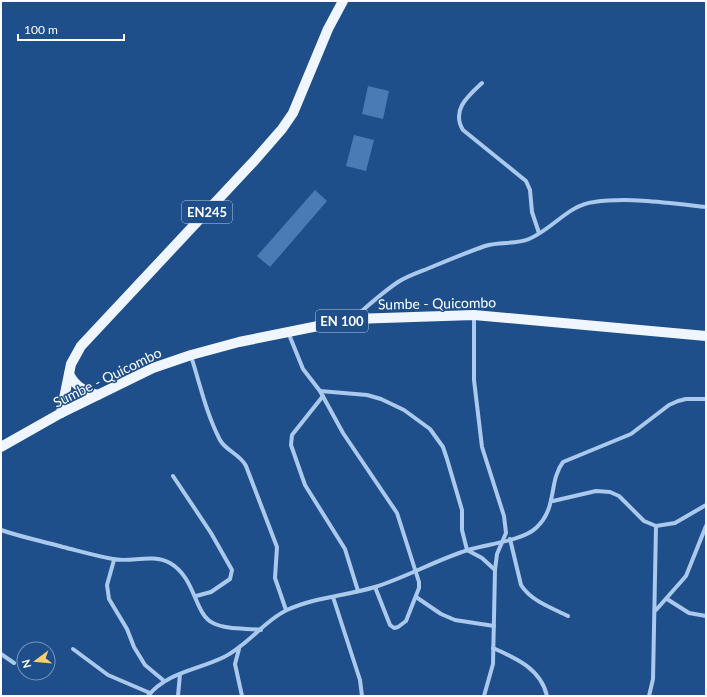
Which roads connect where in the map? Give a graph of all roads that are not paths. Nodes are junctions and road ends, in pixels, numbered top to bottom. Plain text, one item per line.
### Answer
1 (343, 1) edge
2 (482, 83) dead end
3 (706, 207) edge
4 (539, 233) junction
5 (474, 315) junction
6 (353, 319) junction
7 (288, 332) junction
8 (706, 336) edge
9 (191, 355) junction
10 (69, 374) junction
11 (320, 391) junction
12 (98, 395) junction
13 (323, 396) junction
14 (706, 399) edge
15 (61, 414) junction
16 (1, 447) edge
17 (172, 476) dead end
18 (553, 501) junction
19 (706, 505) edge
20 (656, 526) junction
21 (706, 526) edge
22 (1, 530) edge
23 (510, 538) junction
24 (504, 540) junction
25 (467, 550) junction
26 (114, 560) junction
27 (495, 570) junction
28 (416, 571) junction
29 (375, 587) junction
30 (358, 591) junction
31 (196, 596) junction
32 (333, 597) junction
33 (416, 597) junction
34 (667, 599) junction
35 (286, 610) junction
36 (655, 610) junction
37 (568, 616) dead end
38 (706, 616) edge
39 (494, 626) junction
40 (261, 630) junction
41 (239, 648) junction
42 (493, 648) junction
43 (73, 649) dead end
44 (1, 654) edge
45 (14, 663) dead end
46 (180, 674) junction
47 (163, 680) junction
48 (149, 694) edge
49 (178, 696) edge
50 (242, 696) edge
51 (362, 696) edge
52 (484, 696) edge
53 (547, 696) edge
54 (649, 696) edge

1 - 10 main road, EN245
2 - 4 street
3 - 4 street
4 - 6 street
5 - 6 main road, Sumbe - Quicombo / EN 100
5 - 8 main road, Sumbe - Quicombo / EN 100
5 - 24 street
6 - 7 main road, Sumbe - Quicombo / EN 100
7 - 9 main road, Sumbe - Quicombo / EN 100
7 - 11 street
9 - 12 main road, Sumbe - Quicombo / EN 100
9 - 35 street
10 - 12 main road
10 - 15 main road, EN245
11 - 13 street
11 - 25 street
12 - 15 main road, Sumbe - Quicombo / EN 100
13 - 28 street
13 - 30 street
14 - 18 street
15 - 16 main road, Sumbe - Quicombo / EN 100
17 - 31 street
18 - 20 street
18 - 23 street
19 - 20 street
20 - 36 street
21 - 34 street
22 - 26 street
23 - 24 street
23 - 37 street
24 - 25 street
24 - 27 street
25 - 27 street
25 - 28 street
26 - 31 street
26 - 47 street
27 - 39 street
28 - 29 street
28 - 33 street
29 - 30 street
29 - 33 street
30 - 32 street
31 - 40 street
32 - 35 street
32 - 51 street
33 - 39 street
34 - 36 street
34 - 38 street
35 - 40 street
36 - 54 street
39 - 42 street
40 - 41 street
41 - 46 street
41 - 50 street
42 - 52 street
42 - 53 street
43 - 48 street
44 - 45 street
46 - 47 street
46 - 49 street
47 - 48 street

